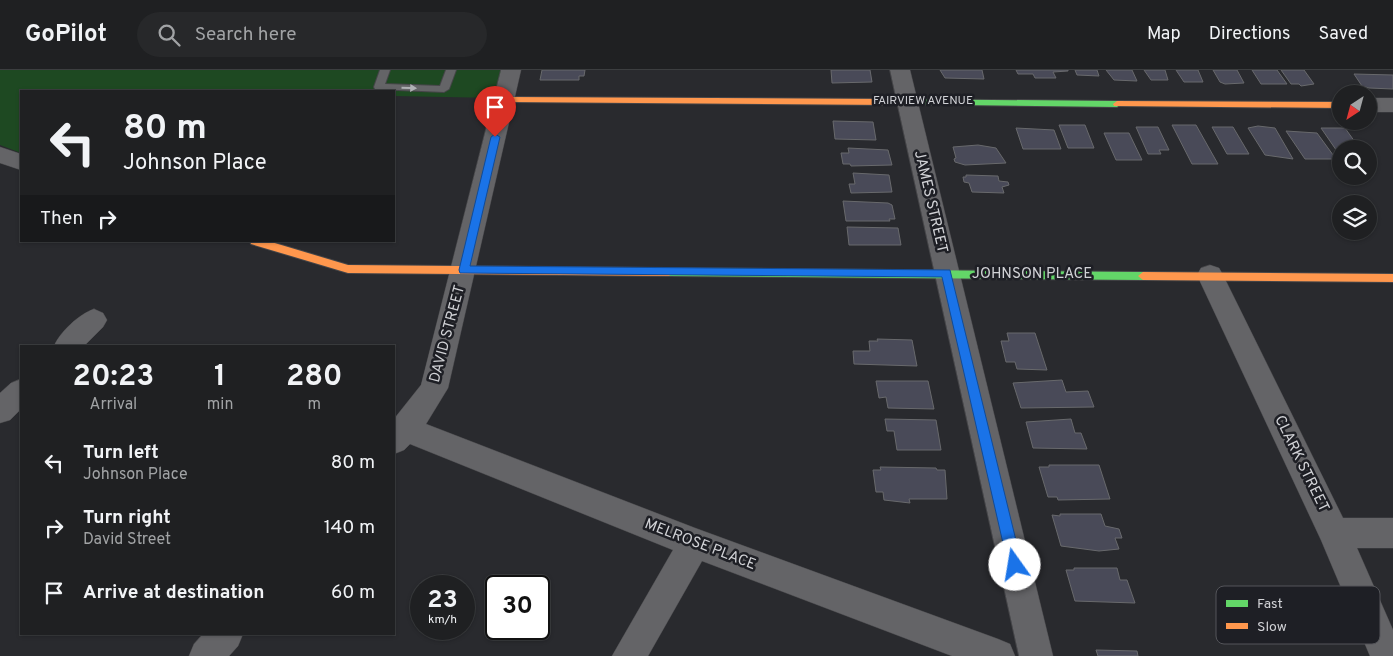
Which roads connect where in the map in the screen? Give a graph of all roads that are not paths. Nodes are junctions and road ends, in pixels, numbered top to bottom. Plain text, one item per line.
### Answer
1 (385, 70) edge
2 (451, 70) edge
3 (511, 70) edge
4 (900, 70) edge
5 (504, 100) junction
6 (908, 101) junction
7 (1332, 105) edge
8 (1378, 105) edge
9 (1393, 105) edge
10 (0, 154) edge
11 (20, 162) edge
12 (259, 242) edge
13 (464, 270) junction
14 (946, 273) junction
15 (1210, 275) junction
16 (1393, 278) edge
17 (94, 320) dead end
18 (68, 345) edge
19 (20, 392) edge
20 (0, 411) edge
21 (399, 435) edge
22 (1334, 532) junction
23 (1393, 533) edge
24 (695, 543) junction
25 (1357, 586) edge
26 (225, 635) edge
27 (1380, 642) edge
28 (206, 656) edge
29 (629, 656) edge
30 (998, 656) edge
31 (1036, 656) edge
32 (1386, 656) edge

1 -> 2 lane
3 - 5 street, DAVID STREET
4 - 6 street, JAMES STREET
5 - 6 street, FAIRVIEW AVENUE
5 - 13 street, DAVID STREET
6 - 7 street, FAIRVIEW AVENUE
6 - 14 street, JAMES STREET
8 - 9 street
10 - 11 street
12 - 13 street, JOHNSON PLACE
13 - 14 street, JOHNSON PLACE
13 - 21 street, DAVID STREET
14 - 15 street, JOHNSON PLACE
14 - 31 street, JAMES STREET
15 - 16 street, JOHNSON PLACE
15 - 22 street, CLARK STREET
17 - 18 street
19 - 20 street
21 - 24 street, MELROSE PLACE
22 - 23 street
22 - 25 street, CLARK STREET
24 - 29 street
24 - 30 street, MELROSE PLACE
26 - 28 street
27 - 32 street, CLARK STREET

